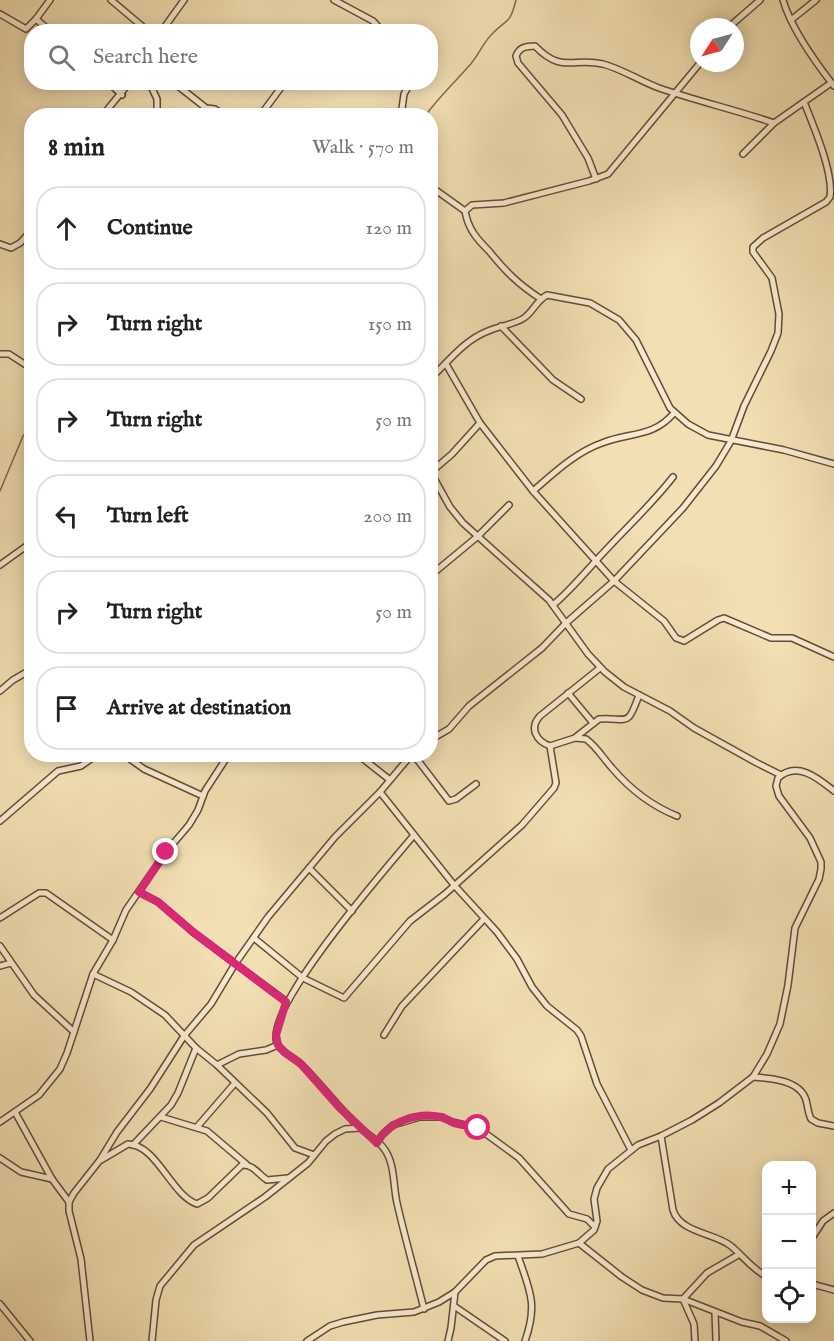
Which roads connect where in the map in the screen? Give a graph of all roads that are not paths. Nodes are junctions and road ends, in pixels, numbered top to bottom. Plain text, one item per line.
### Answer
1 (50, 0) edge
2 (111, 0) edge
3 (184, 0) edge
4 (334, 0) edge
5 (760, 0) edge
6 (783, 0) edge
7 (816, 0) edge
8 (0, 14) edge
9 (739, 18) edge
10 (36, 19) junction
11 (791, 20) junction
12 (31, 24) edge
13 (42, 24) edge
14 (140, 24) edge
15 (167, 24) edge
16 (375, 24) edge
17 (24, 30) edge
18 (692, 72) edge
19 (833, 84) edge
20 (117, 90) edge
21 (125, 90) edge
22 (153, 90) edge
23 (183, 90) edge
24 (279, 90) edge
25 (406, 90) edge
26 (675, 93) junction
27 (122, 94) junction
28 (804, 102) junction
29 (109, 108) edge
30 (157, 108) edge
31 (206, 108) edge
32 (266, 108) edge
33 (402, 108) edge
34 (774, 123) junction
35 (743, 154) dead end
36 (596, 179) junction
37 (438, 192) edge
38 (465, 211) junction
39 (24, 239) edge
40 (0, 244) edge
41 (541, 299) junction
42 (501, 326) junction
43 (0, 354) edge
44 (24, 364) edge
45 (446, 364) junction
46 (438, 372) edge
47 (581, 399) dead end
48 (674, 413) junction
49 (480, 423) junction
50 (731, 441) junction
51 (834, 464) edge
52 (438, 466) edge
53 (673, 477) dead end
54 (438, 485) edge
55 (533, 491) junction
56 (509, 505) dead end
57 (477, 537) junction
58 (24, 548) edge
59 (594, 562) junction
60 (0, 565) edge
61 (438, 569) edge
62 (614, 581) junction
63 (553, 605) junction
64 (566, 623) junction
65 (834, 657) edge
66 (600, 668) junction
67 (24, 674) edge
68 (0, 692) edge
69 (568, 693) junction
70 (639, 695) junction
71 (593, 723) junction
72 (438, 735) edge
73 (575, 738) junction
74 (550, 746) junction
75 (87, 762) edge
76 (134, 762) edge
77 (225, 762) edge
78 (367, 762) edge
79 (405, 762) edge
80 (418, 762) edge
81 (781, 775) junction
82 (390, 780) junction
83 (476, 784) dead end
84 (834, 791) edge
85 (380, 792) junction
86 (202, 796) junction
87 (677, 816) dead end
88 (0, 821) edge
89 (414, 835) junction
90 (309, 868) junction
91 (454, 885) junction
92 (139, 892) junction
93 (352, 911) junction
94 (0, 918) edge
95 (484, 919) junction
96 (254, 938) junction
97 (113, 940) junction
98 (0, 946) edge
99 (11, 963) junction
100 (235, 964) junction
101 (0, 966) edge
102 (93, 974) junction
103 (303, 978) junction
104 (286, 1002) junction
105 (74, 1032) junction
106 (384, 1035) dead end
107 (184, 1036) junction
108 (278, 1045) junction
109 (196, 1048) junction
110 (217, 1065) junction
111 (753, 1077) junction
112 (235, 1083) junction
113 (15, 1112) junction
114 (161, 1117) junction
115 (0, 1122) edge
116 (834, 1126) edge
117 (197, 1127) junction
118 (360, 1128) junction
119 (662, 1136) junction
120 (377, 1143) junction
121 (133, 1144) junction
122 (631, 1150) junction
123 (314, 1155) junction
124 (0, 1158) edge
125 (100, 1161) junction
126 (246, 1164) junction
127 (290, 1178) junction
128 (52, 1179) junction
129 (69, 1202) junction
130 (834, 1213) edge
131 (595, 1227) junction
132 (816, 1232) edge
133 (579, 1243) junction
134 (738, 1255) junction
135 (518, 1256) junction
136 (762, 1273) edge
137 (816, 1285) edge
138 (834, 1290) edge
139 (455, 1292) junction
140 (683, 1299) junction
141 (0, 1304) edge
142 (454, 1306) junction
143 (424, 1309) junction
144 (715, 1312) junction
145 (30, 1341) edge
146 (90, 1341) edge
147 (152, 1341) edge
148 (308, 1341) edge
149 (448, 1341) edge
150 (505, 1341) edge
151 (525, 1341) edge
152 (695, 1341) edge
153 (716, 1341) edge
154 (786, 1341) edge

1 - 10 street
2 - 14 street
3 - 15 street
4 - 16 street
5 - 9 street
6 - 11 street
7 - 11 street
8 - 17 street
10 - 12 street
10 - 13 street
11 - 19 street
18 - 26 street
19 - 28 street
20 - 27 street
21 - 27 street
22 - 30 street
23 - 31 street
24 - 32 street
25 - 33 street
26 - 34 street
26 - 36 street
26 - 36 street
27 - 29 street
28 - 34 street
28 - 50 street
34 - 35 street
36 - 38 street
37 - 38 street
38 - 41 street
39 - 40 street
41 - 42 street
41 - 48 street
42 - 45 street
42 - 47 street
43 - 44 street
45 - 46 street
45 - 49 street
48 - 50 street
48 - 55 street
49 - 52 street
49 - 55 street
50 - 51 street
50 - 62 street
53 - 59 street
54 - 57 street
55 - 59 street
56 - 57 street
57 - 61 street
57 - 63 street
58 - 60 street
59 - 62 street
59 - 63 street
62 - 64 street
62 - 65 street
63 - 64 street
64 - 66 street
64 - 72 street
66 - 69 street
66 - 70 street
67 - 68 street
69 - 71 street
69 - 74 street
70 - 71 street
70 - 81 street
71 - 73 street
73 - 74 street
73 - 87 street
74 - 91 street
75 - 88 street
76 - 86 street
77 - 86 street
78 - 82 street
79 - 82 street
80 - 83 street
81 - 84 street
81 - 111 street
82 - 85 street
85 - 89 street
85 - 90 street
86 - 92 street
89 - 91 street
89 - 93 street
90 - 93 street
90 - 96 street
91 - 95 street
91 - 103 street
92 - 97 street
92 - 100 street
93 - 103 street
94 - 97 street
95 - 106 street
95 - 122 street
96 - 100 street
96 - 103 street
97 - 102 street
98 - 99 street
99 - 101 street
99 - 105 street
100 - 104 street
100 - 107 street
102 - 105 street
102 - 107 street
103 - 104 street
104 - 108 street
105 - 113 street
107 - 109 street
107 - 125 street
108 - 110 street
108 - 118 street
109 - 110 street
109 - 114 street
110 - 112 street
111 - 116 street
111 - 119 street
112 - 117 street
112 - 123 street
113 - 115 street
113 - 128 street
114 - 117 street
114 - 121 street
117 - 126 street
118 - 120 street
118 - 123 street
119 - 122 street
119 - 134 street
120 - 131 street
120 - 143 street
121 - 125 street
121 - 126 street
122 - 131 street
123 - 127 street
124 - 128 street
125 - 129 street
126 - 127 street
127 - 147 street
128 - 129 street
129 - 146 street
130 - 132 street
131 - 133 street
133 - 135 street
133 - 140 street
134 - 136 street
134 - 140 street
135 - 139 street
135 - 151 street
137 - 138 street
139 - 142 street
139 - 143 street
140 - 144 street
140 - 152 street
141 - 145 street
142 - 149 street
142 - 150 street
143 - 148 street
144 - 153 street
144 - 154 street

